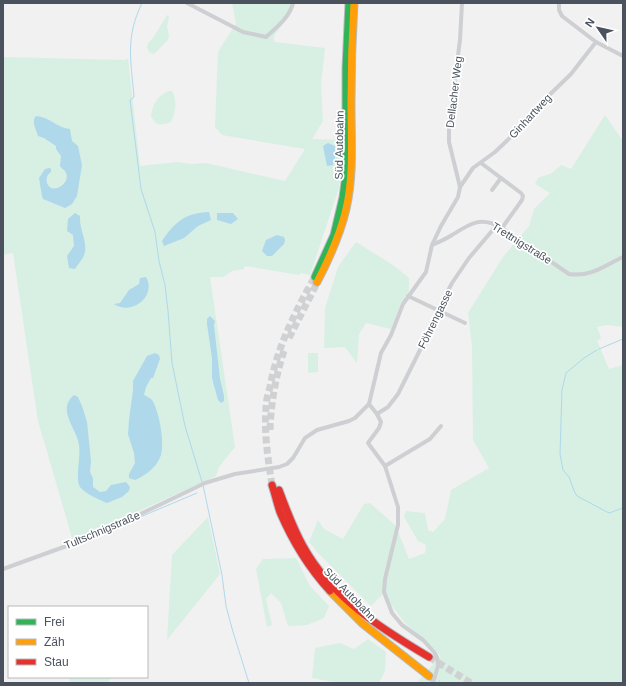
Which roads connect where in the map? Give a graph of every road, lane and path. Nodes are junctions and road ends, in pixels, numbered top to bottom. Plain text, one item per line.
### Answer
1 (187, 3) edge
2 (294, 3) edge
3 (349, 3) edge
4 (354, 3) edge
5 (462, 3) edge
6 (558, 3) edge
7 (596, 42) junction
8 (623, 56) edge
9 (481, 163) junction
10 (501, 178) junction
11 (460, 187) junction
12 (492, 190) dead end
13 (497, 225) junction
14 (502, 228) junction
15 (432, 245) junction
16 (623, 257) edge
17 (408, 296) junction
18 (438, 310) junction
19 (465, 324) dead end
20 (369, 404) junction
21 (378, 414) junction
22 (441, 426) dead end
23 (385, 466) junction
24 (3, 569) edge
25 (428, 657) tunnel mouth
26 (428, 676) tunnel mouth
27 (433, 683) edge

1 - 2 street
3 - 4 highway, Süd Autobahn
5 - 11 street, Dellacher Weg
6 - 7 street
7 - 8 street
7 - 9 street, Ginhartweg
9 - 10 street
9 - 11 street, Ginhartweg
10 - 12 street
10 - 14 street
11 - 15 street
13 - 14 street, Trettnigstraße
13 - 15 street, Trettnigstraße
13 - 18 street, Föhrengasse
14 - 16 street, Trettnigstraße
15 - 17 street
17 - 18 street
17 - 20 street
18 - 19 street
18 - 21 street, Föhrengasse
20 - 21 street
20 - 24 street, Tultschnigstraße
21 - 23 street
22 - 23 street
23 - 27 street
25 - 26 highway, Süd Autobahn

